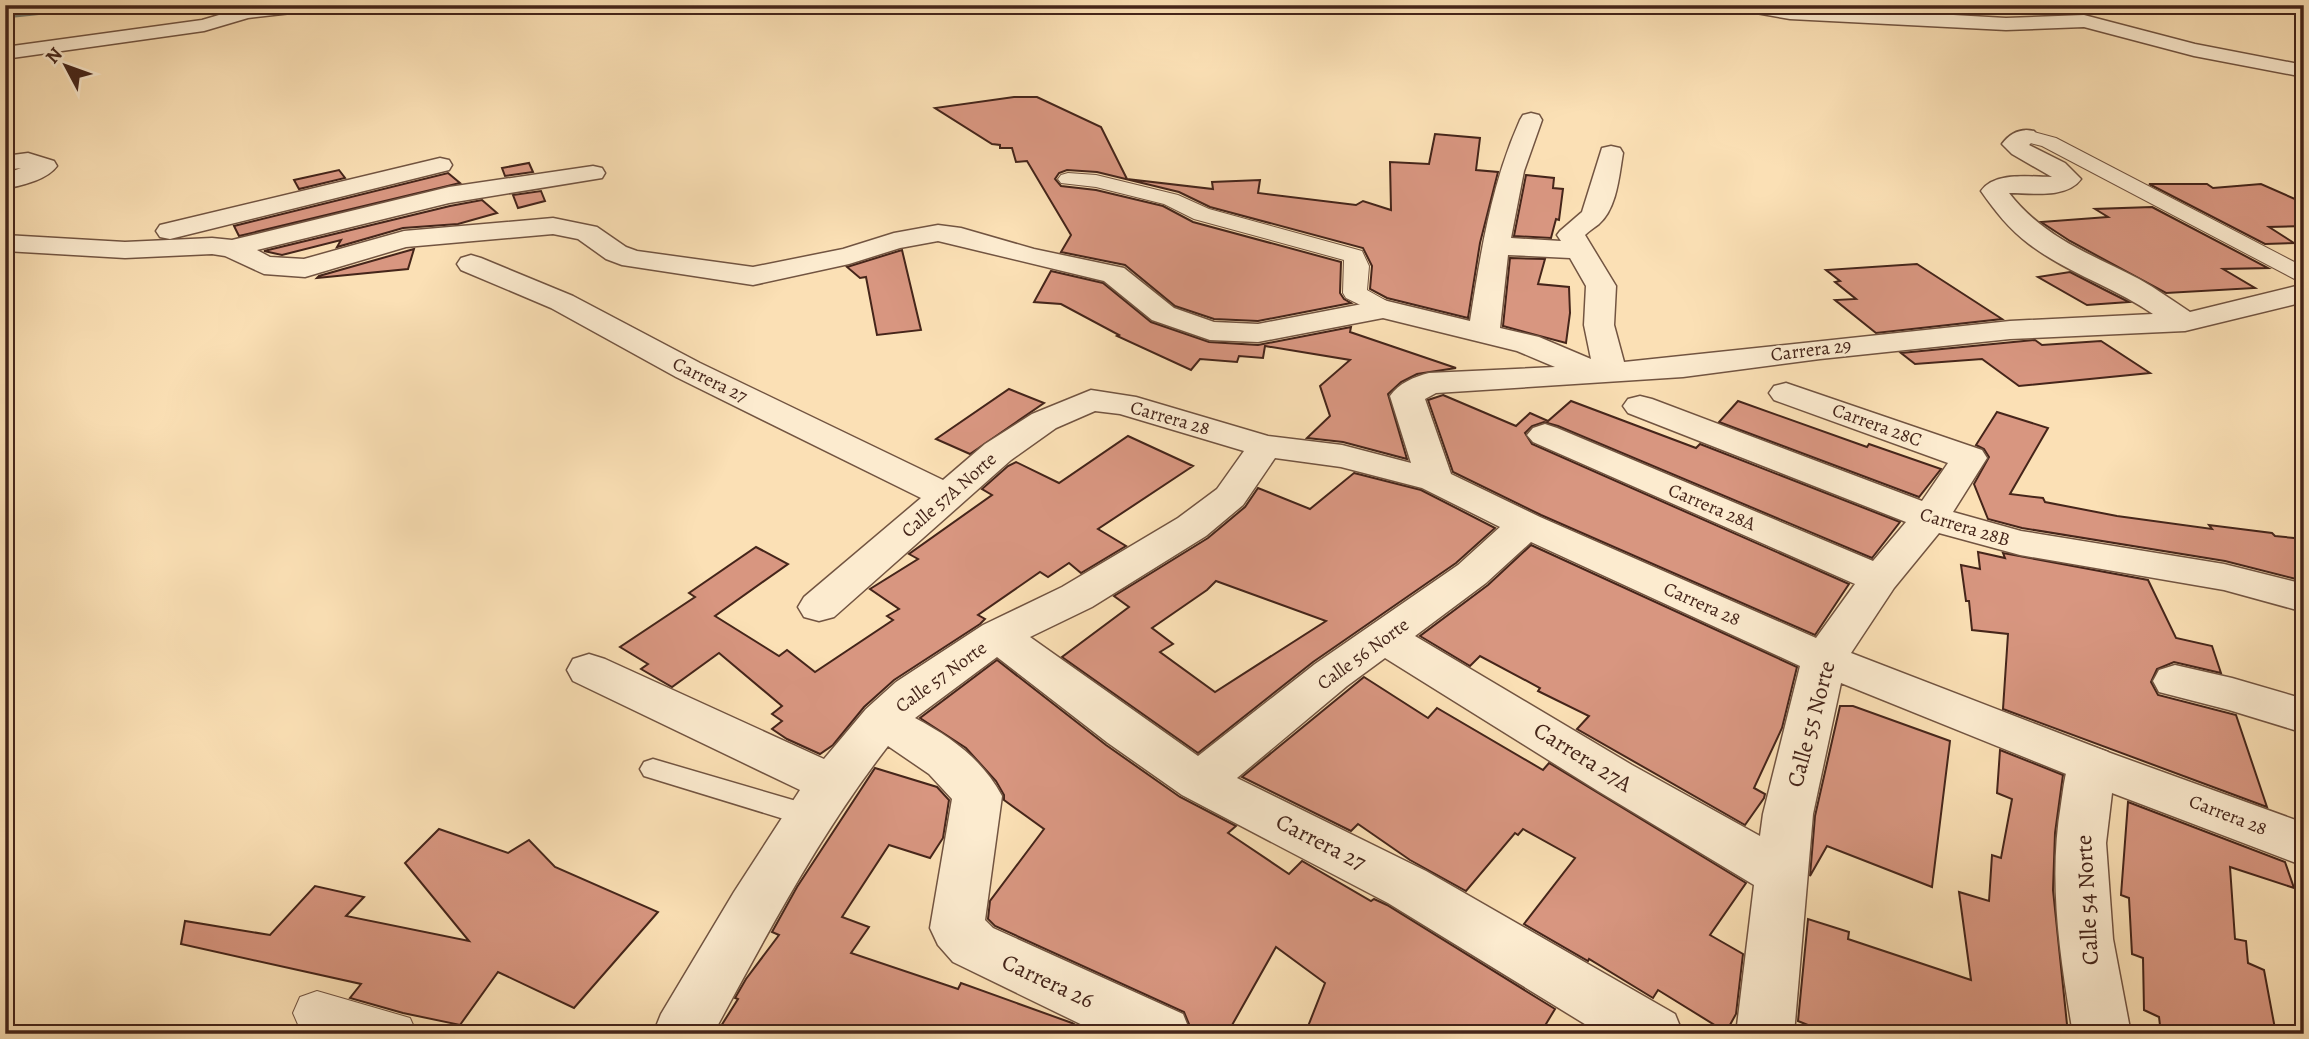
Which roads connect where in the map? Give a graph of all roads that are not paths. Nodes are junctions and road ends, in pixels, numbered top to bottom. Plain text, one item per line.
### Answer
1 (318, 5) edge
2 (1739, 5) edge
3 (5, 53) edge
4 (2304, 71) edge
5 (1531, 120) dead end
6 (2026, 136) joint
7 (1611, 153) dead end
8 (5, 163) edge
9 (440, 165) dead end
10 (593, 173) dead end
11 (1068, 178) dead end
12 (5, 182) edge
13 (5, 192) edge
14 (35, 195) dead end
15 (5, 243) edge
16 (1495, 246) junction
17 (232, 248) junction
18 (107, 249) junction
19 (1578, 250) junction
20 (471, 264) dead end
21 (2304, 277) edge
22 (2304, 293) edge
23 (1383, 309) junction
24 (2185, 322) junction
25 (1484, 332) junction
26 (1604, 373) junction
27 (1786, 393) dead end
28 (1091, 400) joint
29 (1640, 406) dead end
30 (1545, 435) dead end
31 (1265, 446) junction
32 (1969, 458) joint
33 (1435, 480) junction
34 (948, 497) junction
35 (1930, 518) junction
36 (1526, 525) junction
37 (1880, 579) junction
38 (2304, 598) edge
39 (819, 607) dead end
40 (998, 635) junction
41 (1386, 638) junction
42 (1824, 659) junction
43 (589, 670) dead end
44 (2175, 681) dead end
45 (2304, 716) edge
46 (882, 721) junction
47 (2091, 765) junction
48 (653, 769) dead end
49 (1199, 782) junction
50 (821, 799) junction
51 (2304, 845) edge
52 (1781, 874) junction
53 (317, 1013) dead end
54 (393, 1034) edge
55 (682, 1034) edge
56 (1162, 1034) edge
57 (1654, 1034) edge
58 (1765, 1034) edge
59 (2102, 1034) edge

1 - 3 street
2 - 4 street
5 - 16 street
6 - 21 street
6 - 24 street
7 - 19 street
8 - 12 street
9 - 18 street
10 - 17 street
11 - 23 street
13 - 14 street
15 - 18 street
16 - 19 street
16 - 25 street
17 - 18 street
17 - 23 street
19 - 26 street
20 - 34 street, Carrera 27
22 - 24 street, Carrera 29
23 - 25 street
24 - 26 street, Carrera 29
25 - 26 street
26 - 33 street, Carrera 29
27 - 32 street, Carrera 28C
28 - 31 street, Carrera 28
28 - 34 street, Calle 57A Norte
29 - 35 street, Carrera 28B
30 - 37 street, Carrera 28A
31 - 33 street, Carrera 28
31 - 40 street, Calle 57 Norte
32 - 35 street, Calle 55 Norte
33 - 36 street, Carrera 28
34 - 39 street, Calle 57A Norte
35 - 37 street, Calle 55 Norte
35 - 38 street, Carrera 28B
36 - 41 street, Calle 56 Norte
36 - 42 street, Carrera 28
37 - 42 street, Calle 55 Norte
40 - 46 street, Calle 57 Norte
40 - 49 street, Carrera 27
41 - 49 street, Calle 56 Norte
41 - 52 street, Carrera 27A
42 - 47 street, Carrera 28
42 - 52 street, Calle 55 Norte
43 - 50 street
44 - 45 street
46 - 50 street, Calle 57 Norte
46 - 56 street, Carrera 26
47 - 51 street, Carrera 28
47 - 59 street, Calle 54 Norte
48 - 50 lane
49 - 57 street, Carrera 27
50 - 55 street, Calle 57 Norte
52 - 58 street, Calle 55 Norte
53 - 54 street

